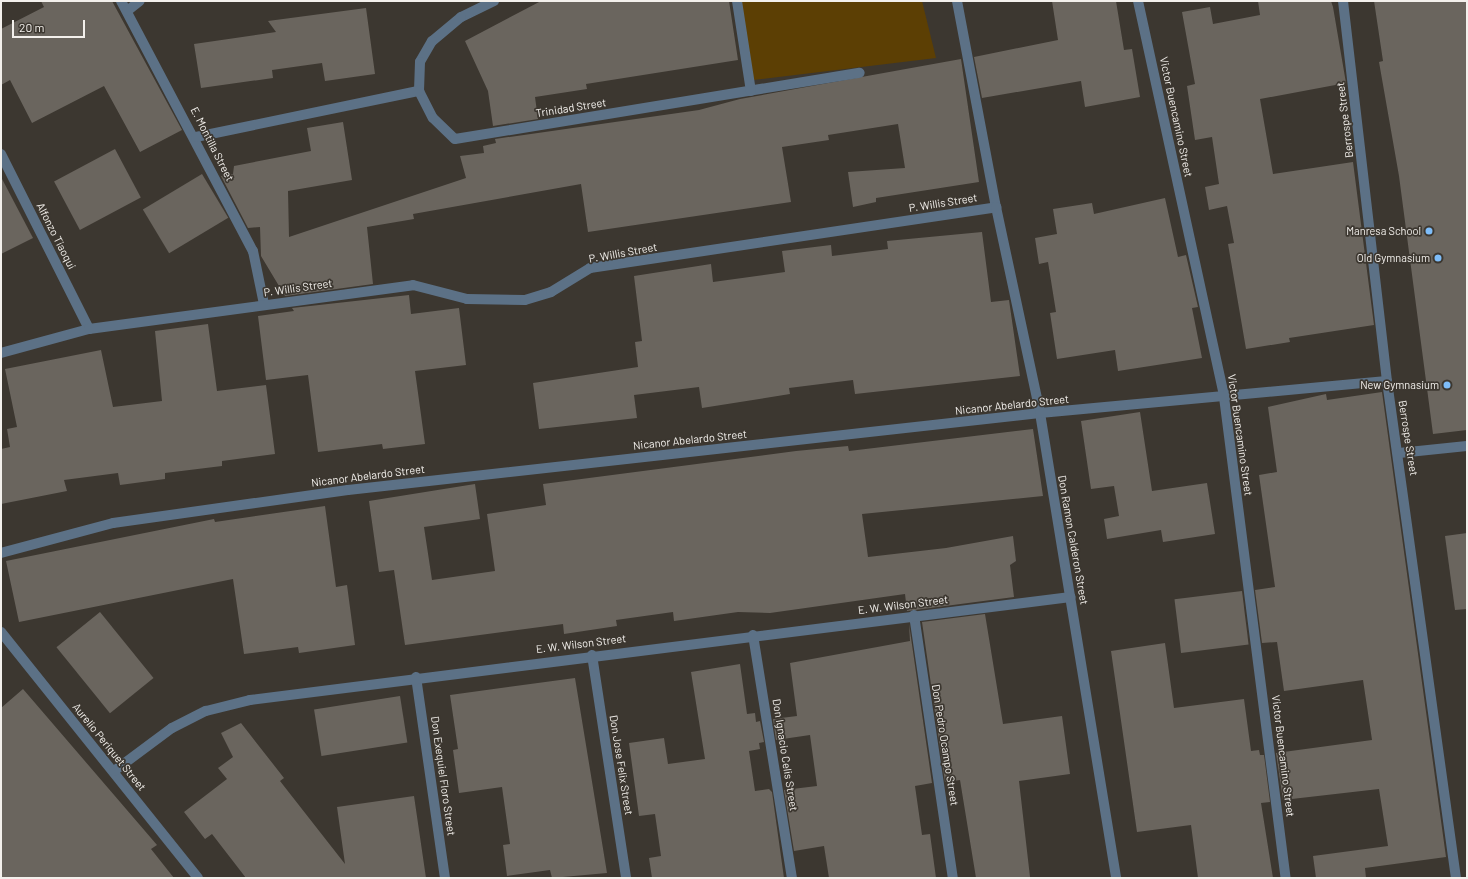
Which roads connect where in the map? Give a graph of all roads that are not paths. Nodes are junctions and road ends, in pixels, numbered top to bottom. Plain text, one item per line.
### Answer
1 (121, 1) edge
2 (140, 1) edge
3 (494, 1) edge
4 (737, 1) edge
5 (957, 1) edge
6 (1138, 1) edge
7 (1343, 1) edge
8 (127, 11) junction
9 (860, 73) dead end
10 (419, 91) junction
11 (751, 91) junction
12 (196, 137) junction
13 (1, 154) edge
14 (996, 207) junction
15 (264, 304) junction
16 (89, 329) junction
17 (1, 353) edge
18 (1387, 381) junction
19 (1224, 397) junction
20 (1040, 413) junction
21 (1467, 446) edge
22 (1399, 453) junction
23 (1, 553) edge
24 (1071, 597) junction
25 (914, 615) junction
26 (1, 632) edge
27 (753, 635) junction
28 (592, 655) junction
29 (416, 677) junction
30 (114, 772) junction
31 (198, 878) edge
32 (445, 878) edge
33 (626, 878) edge
34 (792, 878) edge
35 (953, 878) edge
36 (1116, 878) edge
37 (1286, 878) edge
38 (1456, 878) edge

1 - 8 street, E. Montilla Street
2 - 8 street
3 - 10 street, Trinidad Street
4 - 11 street
5 - 14 street, Don Ramon Calderon Street
6 - 19 street, Victor Buencamino Street
7 - 18 street, Berrospe Street
8 - 12 street, E. Montilla Street
9 - 11 street, Trinidad Street
10 - 11 street, Trinidad Street
10 - 12 street
12 - 15 street, E. Montilla Street
13 - 16 street, Alfonzo Tiaoqui
14 - 15 street, P. Willis Street
14 - 20 street, Don Ramon Calderon Street
15 - 16 street, P. Willis Street
16 - 17 street, P. Willis Street
18 - 19 street, Nicanor Abelardo Street
18 - 22 street, Berrospe Street
19 - 20 street, Nicanor Abelardo Street
19 - 37 street, Victor Buencamino Street
20 - 23 street, Nicanor Abelardo Street
20 - 24 street, Don Ramon Calderon Street
21 - 22 street
22 - 38 street, Berrospe Street
24 - 25 street, E. W. Wilson Street
24 - 36 street, Don Ramon Calderon Street
25 - 27 street, E. W. Wilson Street
25 - 35 street, Don Pedro Ocampo Street
26 - 30 street, Aurelio Periquet Street
27 - 28 street, E. W. Wilson Street
27 - 34 street, Don Ignacio Celis Street
28 - 29 street, E. W. Wilson Street
28 - 33 street, Don Jose Felix Street
29 - 30 street, E. W. Wilson Street
29 - 32 street, Don Exequiel Floro Street
30 - 31 street, Aurelio Periquet Street

